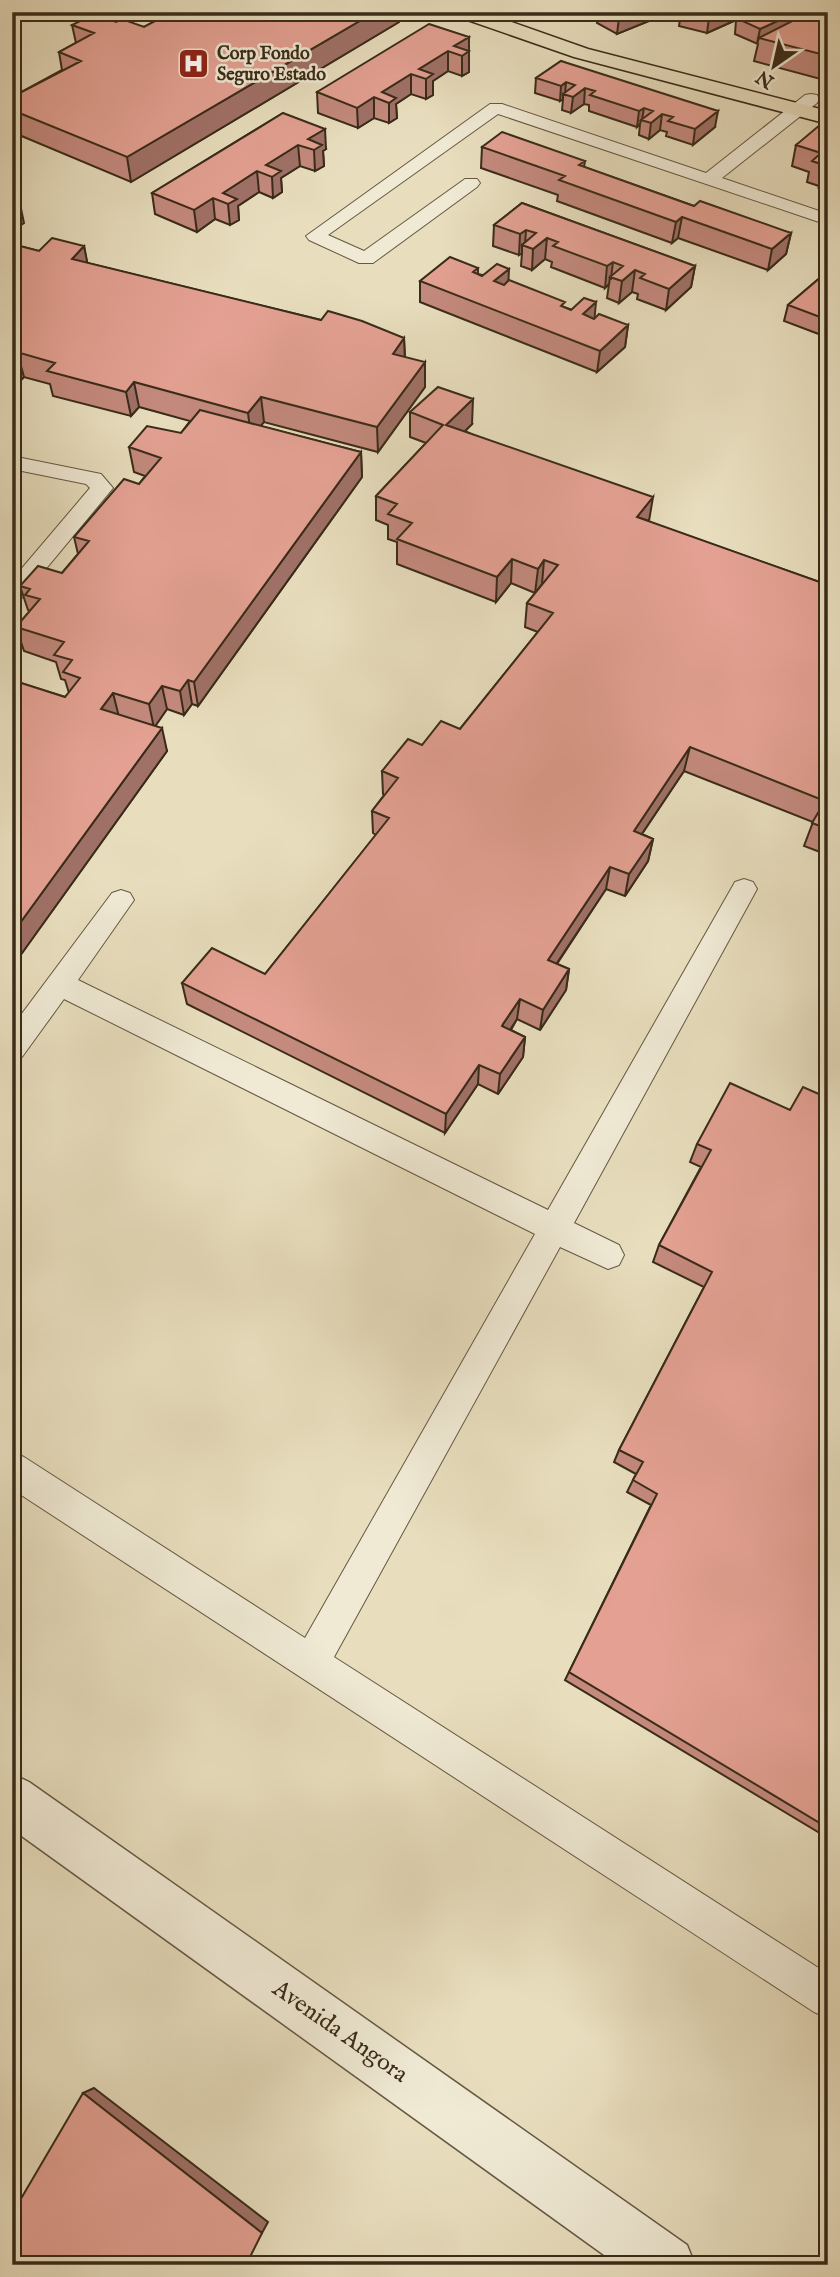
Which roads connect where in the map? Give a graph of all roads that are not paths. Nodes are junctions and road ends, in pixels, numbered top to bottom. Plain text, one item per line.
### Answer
1 (463, 12) edge
2 (512, 12) edge
3 (811, 104) edge
4 (828, 118) edge
5 (709, 179) junction
6 (471, 183) dead end
7 (828, 220) edge
8 (12, 462) edge
9 (12, 594) edge
10 (744, 889) dead end
11 (121, 900) dead end
12 (60, 984) junction
13 (12, 1049) edge
14 (555, 1228) junction
15 (608, 1255) dead end
16 (12, 1469) edge
17 (311, 1663) junction
18 (12, 1799) edge
19 (828, 1998) edge
20 (667, 2265) edge

1 - 3 main road
2 - 3 main road
3 - 4 main road
3 - 5 lane
5 - 6 lane
5 - 7 lane
8 - 9 lane
10 - 14 lane
11 - 12 lane
12 - 13 lane
12 - 14 lane
14 - 15 lane
14 - 17 lane
16 - 17 lane
17 - 19 lane
18 - 20 street, Avenida Angora

